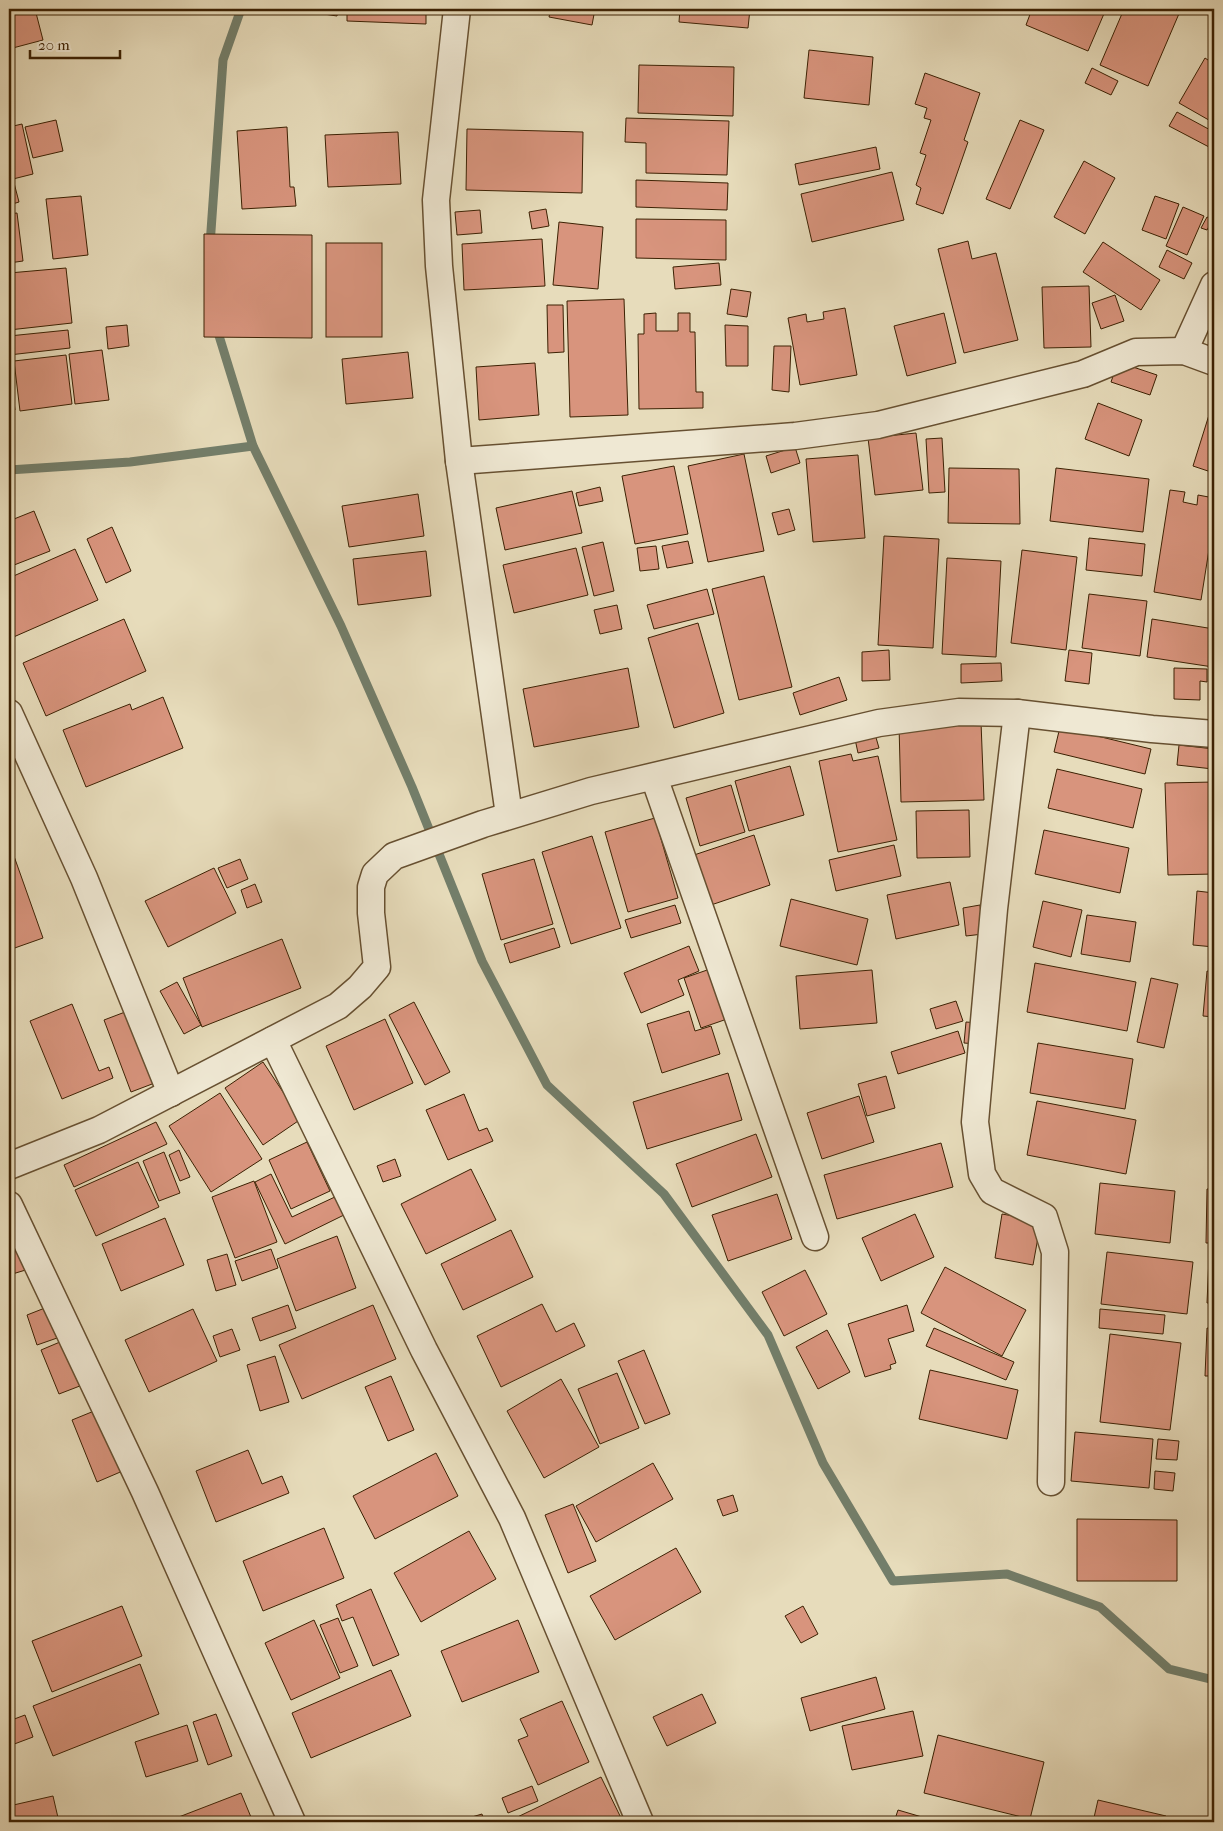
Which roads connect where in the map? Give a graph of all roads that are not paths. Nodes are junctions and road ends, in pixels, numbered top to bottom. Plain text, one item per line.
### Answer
1 (457, 9) edge
2 (1214, 285) edge
3 (1184, 351) junction
4 (1214, 362) edge
5 (459, 461) junction
6 (9, 712) edge
7 (1017, 713) junction
8 (1214, 734) edge
9 (14, 743) edge
10 (654, 777) junction
11 (510, 815) junction
12 (273, 1040) junction
13 (171, 1093) junction
14 (9, 1166) edge
15 (9, 1206) edge
16 (815, 1236) dead end
17 (1051, 1482) dead end
18 (292, 1822) edge
19 (640, 1822) edge

1 - 5 street
2 - 3 street
3 - 4 street
3 - 5 street
5 - 11 street
6 - 9 street
7 - 8 street
7 - 10 street
7 - 17 street
9 - 13 street
10 - 11 street
10 - 16 street
11 - 12 street
12 - 13 street
12 - 19 street
13 - 14 street
15 - 18 street

